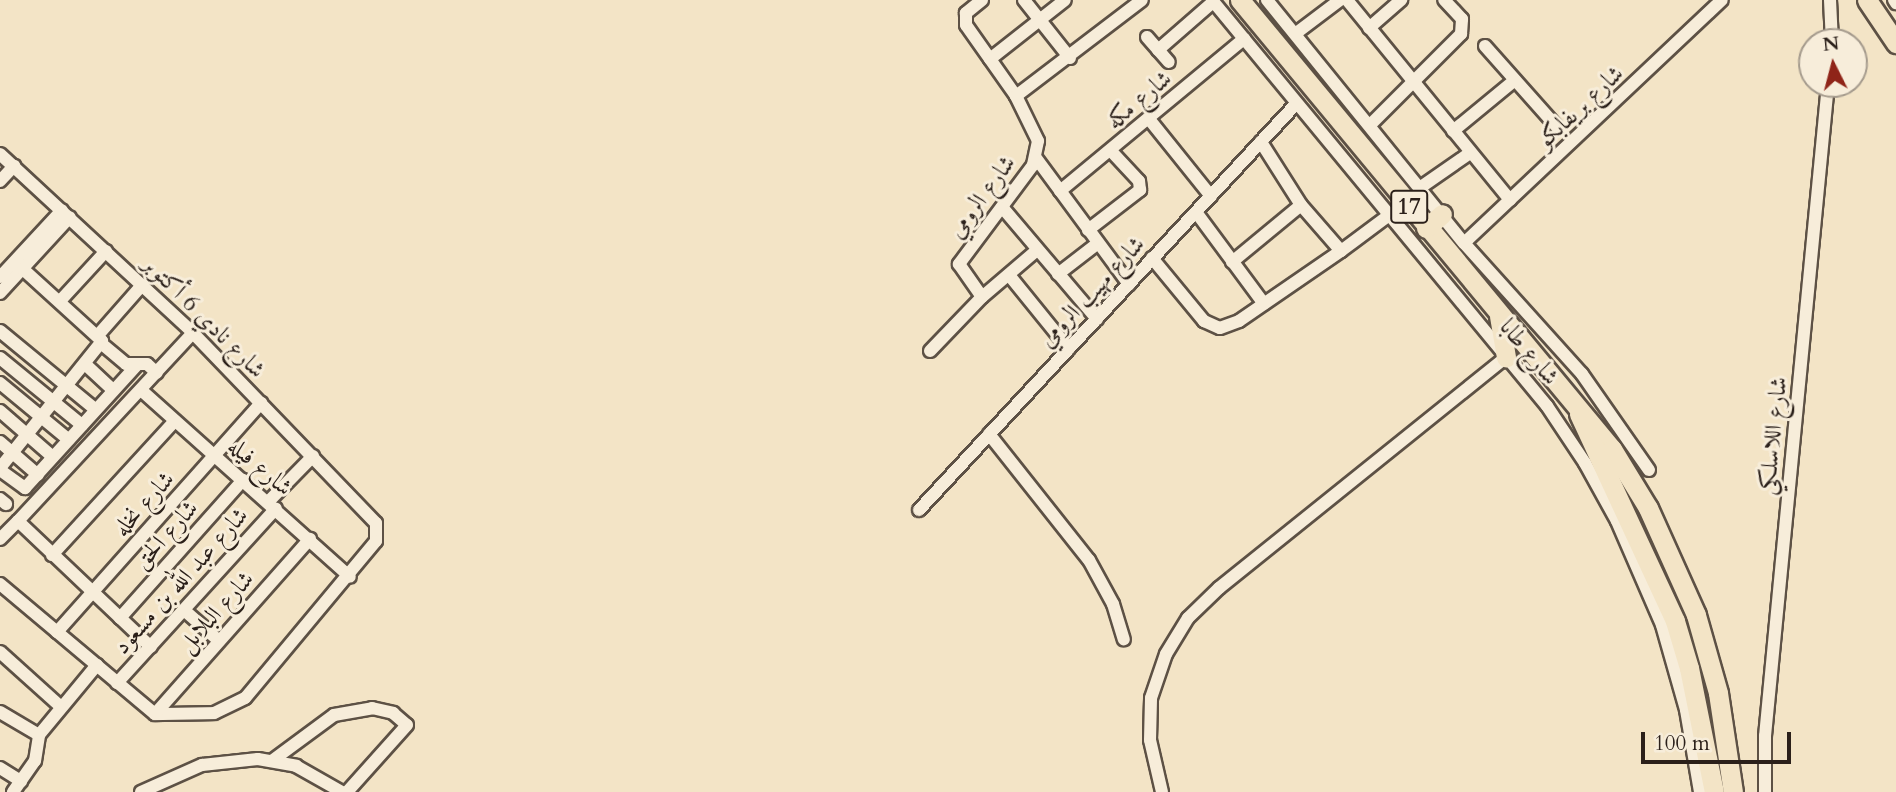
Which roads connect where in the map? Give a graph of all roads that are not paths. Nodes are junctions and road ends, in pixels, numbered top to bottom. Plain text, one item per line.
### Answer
1 (1024, 0) edge
2 (1065, 0) edge
3 (1240, 0) edge
4 (1267, 0) edge
5 (1340, 0) edge
6 (1347, 0) edge
7 (1401, 0) edge
8 (1444, 0) edge
9 (1722, 0) edge
10 (1830, 0) edge
11 (1867, 0) edge
12 (1140, 1) edge
13 (1213, 1) edge
14 (976, 3) edge
15 (1040, 20) junction
16 (1369, 28) junction
17 (1831, 28) edge
18 (1295, 34) junction
19 (1147, 37) dead end
20 (1244, 40) junction
21 (1896, 43) edge
22 (1485, 46) dead end
23 (1158, 50) junction
24 (1070, 58) junction
25 (990, 59) junction
26 (1169, 62) dead end
27 (1515, 80) junction
28 (1414, 83) junction
29 (1016, 96) junction
30 (1827, 98) edge
31 (1297, 103) junction
32 (1149, 119) junction
33 (1370, 125) junction
34 (1557, 127) dead end
35 (1453, 131) junction
36 (1261, 142) junction
37 (1111, 151) junction
38 (1470, 153) junction
39 (0, 154) edge
40 (1036, 158) junction
41 (14, 166) junction
42 (0, 181) edge
43 (1421, 187) junction
44 (1060, 191) junction
45 (1211, 196) junction
46 (1510, 200) junction
47 (1301, 205) junction
48 (1002, 207) junction
49 (1196, 212) junction
50 (66, 213) junction
51 (1442, 214) junction
52 (1388, 216) junction
53 (1426, 228) junction
54 (1088, 230) junction
55 (1464, 243) junction
56 (1097, 244) junction
57 (1037, 250) junction
58 (106, 251) junction
59 (1341, 251) junction
60 (1152, 258) junction
61 (1232, 262) junction
62 (8, 268) edge
63 (1058, 274) junction
64 (1009, 275) junction
65 (1129, 284) junction
66 (142, 285) junction
67 (0, 293) edge
68 (982, 297) junction
69 (60, 301) junction
70 (1264, 304) junction
71 (1499, 316) junction
72 (1097, 318) junction
73 (0, 331) edge
74 (193, 333) junction
75 (100, 339) junction
76 (1069, 349) junction
77 (930, 351) dead end
78 (1506, 357) junction
79 (0, 358) edge
80 (85, 364) junction
81 (136, 365) junction
82 (157, 373) junction
83 (0, 383) edge
84 (67, 387) junction
85 (113, 390) junction
86 (141, 390) junction
87 (54, 403) junction
88 (261, 403) junction
89 (95, 409) junction
90 (0, 411) edge
91 (1578, 413) junction
92 (42, 418) junction
93 (175, 421) junction
94 (82, 425) junction
95 (989, 434) junction
96 (29, 435) junction
97 (69, 440) junction
98 (0, 442) edge
99 (14, 454) junction
100 (214, 456) junction
101 (313, 456) junction
102 (53, 457) junction
103 (0, 469) edge
104 (1649, 470) dead end
105 (38, 475) junction
106 (243, 480) junction
107 (272, 504) junction
108 (919, 510) dead end
109 (18, 521) junction
110 (0, 539) edge
111 (310, 539) junction
112 (52, 555) junction
113 (350, 577) junction
114 (0, 584) edge
115 (92, 593) junction
116 (184, 610) junction
117 (120, 618) junction
118 (57, 632) junction
119 (1124, 639) dead end
120 (218, 640) junction
121 (151, 647) junction
122 (0, 652) edge
123 (97, 665) junction
124 (117, 683) junction
125 (61, 707) junction
126 (0, 712) edge
127 (155, 715) junction
128 (39, 735) junction
129 (273, 760) junction
130 (0, 768) edge
131 (21, 781) junction
132 (13, 792) edge
133 (141, 792) edge
134 (342, 792) edge
135 (347, 792) edge
136 (1162, 792) edge
137 (1699, 792) edge
138 (1713, 792) edge
139 (1733, 792) edge
140 (1765, 792) edge

1 - 15 street
2 - 15 street
3 - 53 highway, 17
4 - 18 street
5 - 18 street
6 - 16 street
7 - 16 street
8 - 28 street
9 - 46 street, شارع بريفابكو
10 - 17 street
11 - 21 highway
12 - 24 street
13 - 20 street, شارع طابا
13 - 23 street
14 - 25 street, شارع الرومي
15 - 24 street
15 - 25 street
16 - 28 street
18 - 33 street
19 - 23 street
20 - 31 street, شارع طابا
20 - 32 street, شارع مكه
22 - 27 street
23 - 26 street
24 - 29 street
25 - 29 street, شارع الرومي
27 - 34 street
27 - 35 street
28 - 33 street
28 - 35 street
29 - 40 street, شارع الرومي
30 - 140 street, شارع اللاسلكي
31 - 36 street, شارع مهيب الرومي
31 - 52 street, شارع طابا
32 - 37 street, شارع مكه
32 - 45 street
33 - 43 street
35 - 38 street
36 - 45 street, شارع مهيب الرومي
36 - 47 street
37 - 44 street, شارع مكه
37 - 54 street
38 - 43 street
38 - 46 street
39 - 41 street, شارع نادي 6 أكتوبر
40 - 44 street
40 - 48 street, شارع الرومي
41 - 42 street
41 - 50 street, شارع نادي 6 أكتوبر
43 - 51 street
44 - 54 street
45 - 49 street, شارع مهيب الرومي
46 - 55 street, شارع بريفابكو
47 - 59 street
47 - 61 street
48 - 57 street
48 - 68 street, شارع الرومي
49 - 60 street, شارع مهيب الرومي
49 - 61 street
50 - 58 street, شارع نادي 6 أكتوبر
50 - 62 street
51 - 53 highway
51 - 55 street
52 - 59 street
52 - 78 street, شارع طابا
53 - 71 highway, 17
54 - 56 street
55 - 104 street
56 - 63 street
56 - 65 street
57 - 63 street
57 - 64 street
58 - 66 street, شارع نادي 6 أكتوبر
58 - 69 street
59 - 70 street
60 - 65 street, شارع مهيب الرومي
60 - 70 street
61 - 70 street
62 - 67 street
62 - 69 street
63 - 72 street
64 - 68 street
64 - 76 street
65 - 72 street, شارع مهيب الرومي
66 - 74 street, شارع نادي 6 أكتوبر
66 - 75 street
68 - 77 street
69 - 75 street
71 - 78 highway
71 - 91 highway, 17
72 - 76 street, شارع مهيب الرومي
73 - 84 street
74 - 82 street
74 - 88 street, شارع نادي 6 أكتوبر
75 - 80 street
75 - 81 street
76 - 95 street, شارع مهيب الرومي
78 - 136 street
78 - 137 street, شارع طابا
79 - 87 street
80 - 84 street
80 - 85 street
81 - 82 street
81 - 85 street
82 - 86 street
83 - 92 street
84 - 87 street
84 - 89 street
85 - 89 street
86 - 93 street, شارع فيله
86 - 109 street
87 - 92 street
87 - 94 street
88 - 100 street, شارع نخله
88 - 101 street, شارع نادي 6 أكتوبر
89 - 94 street
90 - 96 street
91 - 138 highway
91 - 139 highway
92 - 96 street
92 - 97 street
93 - 100 street, شارع فيله
93 - 112 street
94 - 97 street
95 - 108 street, شارع مهيب الرومي
95 - 119 street
96 - 99 street
96 - 102 street
97 - 102 street
98 - 99 street
99 - 103 street
99 - 105 street
100 - 106 street, شارع فيله
100 - 115 street, شارع نخله
101 - 107 street, شارع عبد الله بن مسعود
101 - 113 street, شارع نادي 6 أكتوبر
102 - 105 street
103 - 105 street
106 - 107 street, شارع فيله
106 - 117 street, شارع الحق
107 - 111 street, شارع فيله
107 - 116 street, شارع عبد الله بن مسعود
109 - 110 street
109 - 112 street
111 - 113 street, شارع فيله
111 - 120 street, شارع البلابل
112 - 115 street
113 - 127 street
114 - 118 street
115 - 117 street
115 - 118 street, شارع نخله
116 - 120 street
116 - 121 street, شارع عبد الله بن مسعود
117 - 121 street
118 - 123 street
120 - 127 street, شارع البلابل
121 - 124 street, شارع عبد الله بن مسعود
122 - 125 street
123 - 124 street
123 - 125 street
124 - 127 street
125 - 128 street
126 - 128 street
128 - 131 street
129 - 133 street
129 - 134 street
129 - 135 street
130 - 131 street
131 - 132 street

